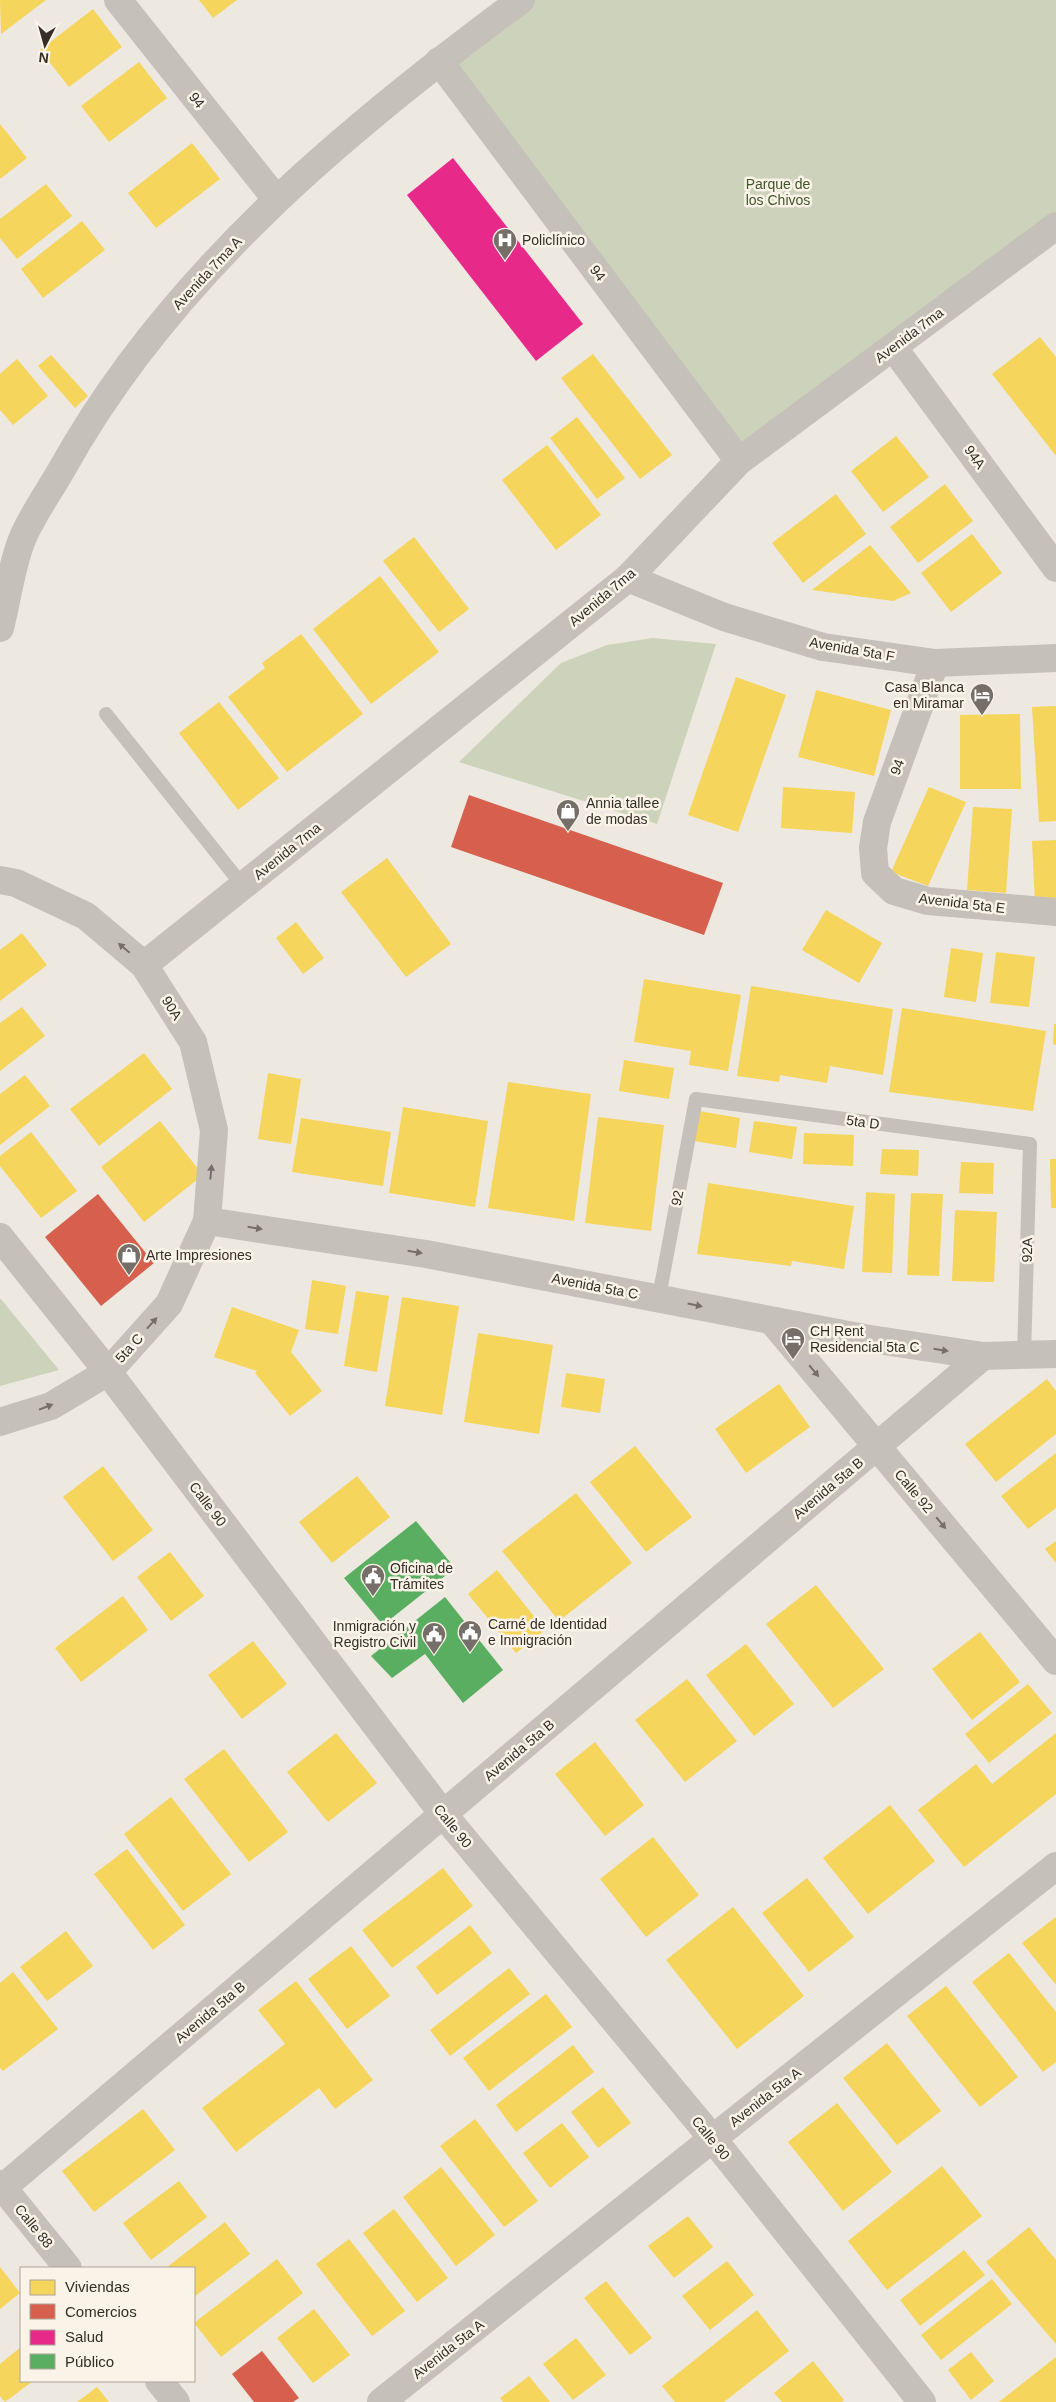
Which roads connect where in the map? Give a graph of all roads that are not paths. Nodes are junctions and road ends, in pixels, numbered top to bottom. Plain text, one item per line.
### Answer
1 (118, 0) edge
2 (521, 0) edge
3 (439, 61) junction
4 (276, 199) junction
5 (1056, 226) edge
6 (893, 347) junction
7 (739, 461) junction
8 (1056, 568) edge
9 (628, 578) junction
10 (0, 628) edge
11 (1056, 658) edge
12 (935, 663) junction
13 (106, 714) dead end
14 (876, 873) joint
15 (0, 880) edge
16 (243, 886) junction
17 (1056, 912) edge
18 (144, 965) junction
19 (696, 1099) joint
20 (1030, 1144) joint
21 (206, 1220) junction
22 (0, 1237) edge
23 (658, 1298) junction
24 (772, 1321) junction
25 (1056, 1354) edge
26 (983, 1356) junction
27 (1024, 1356) junction
28 (108, 1372) junction
29 (0, 1422) edge
30 (877, 1446) junction
31 (1056, 1661) edge
32 (443, 1814) junction
33 (1056, 1866) edge
34 (713, 2139) junction
35 (1, 2187) edge
36 (67, 2267) edge
37 (160, 2382) edge
38 (176, 2402) edge
39 (381, 2402) edge
40 (922, 2402) edge

1 - 4 street, 94
2 - 3 street, Avenida 7ma A
3 - 4 street, Avenida 7ma A
3 - 7 street, 94
4 - 10 street, Avenida 7ma A
5 - 6 street, Avenida 7ma
6 - 7 street, Avenida 7ma
6 - 8 street, 94A
7 - 9 street, Avenida 7ma
9 - 12 street, Avenida 5ta F
9 - 16 street, Avenida 7ma
11 - 12 street, Avenida 5ta F
12 - 14 street, 94
13 - 16 lane
14 - 17 street, Avenida 5ta E
18 -> 15 street, 90A
16 - 18 street, Avenida 7ma
21 -> 18 street, 90A
19 - 20 lane, 5ta D
19 - 23 lane, 92
20 - 27 lane, 92A
21 -> 23 street, Avenida 5ta C
28 -> 21 street, 5ta C
22 - 28 street, Calle 90
23 -> 24 street, Avenida 5ta C
24 -> 26 street, Avenida 5ta C
24 -> 30 street, Calle 92
25 - 27 street
26 - 27 street
26 - 30 street, Avenida 5ta B
29 -> 28 street, 5ta C
28 - 32 street, Calle 90
30 -> 31 street, Calle 92
30 - 32 street, Avenida 5ta B
32 - 34 street, Calle 90
32 - 35 street, Avenida 5ta B
33 - 34 street, Avenida 5ta A
34 - 39 street, Avenida 5ta A
34 - 40 street, Calle 90
35 - 36 street, Calle 88
37 - 38 street

